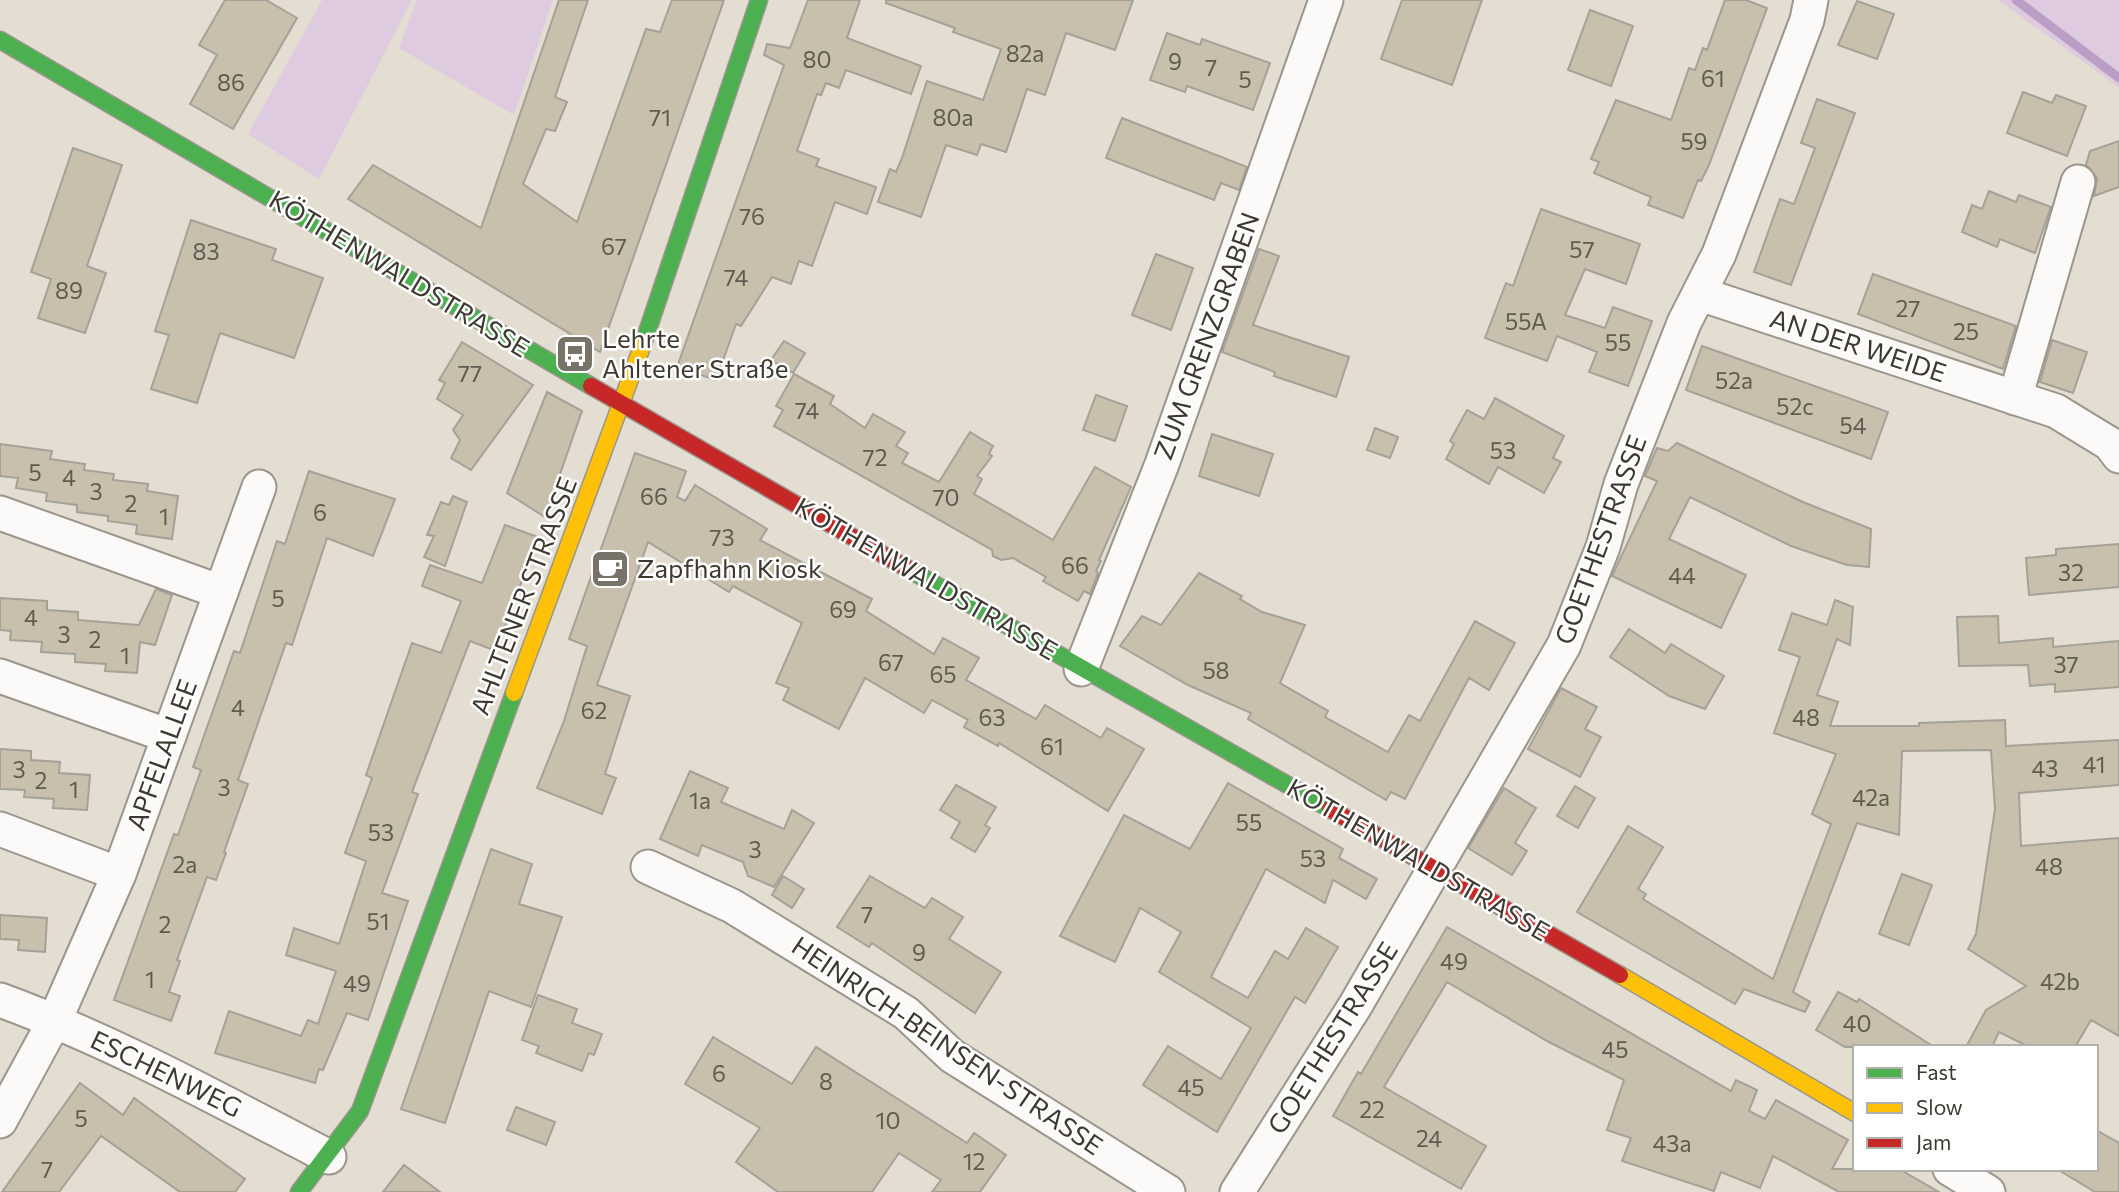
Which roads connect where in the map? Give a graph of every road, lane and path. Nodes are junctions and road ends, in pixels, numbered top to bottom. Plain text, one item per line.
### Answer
1 (759, 0) edge
2 (1326, 0) edge
3 (1811, 0) edge
4 (0, 40) edge
5 (2078, 182) dead end
6 (1700, 294) junction
7 (2015, 398) junction
8 (623, 405) junction
9 (2119, 456) edge
10 (259, 487) dead end
11 (0, 513) edge
12 (220, 592) junction
13 (1081, 668) junction
14 (0, 676) edge
15 (169, 736) junction
16 (0, 829) edge
17 (648, 867) dead end
18 (1436, 868) junction
19 (119, 874) junction
20 (0, 1000) edge
21 (55, 1020) junction
22 (1853, 1112) edge
23 (0, 1121) edge
24 (329, 1157) junction
25 (1953, 1171) edge
26 (299, 1192) edge
27 (1168, 1192) edge
28 (1237, 1192) edge
29 (1989, 1192) edge

1 - 8 street, AHLTENER STRASSE
2 - 13 street, ZUM GRENZGRABEN
3 - 6 street, GOETHESTRASSE
4 - 8 street, KÖTHENWALDSTRASSE
5 - 7 street
6 - 7 street, AN DER WEIDE
6 - 18 street, GOETHESTRASSE
7 - 9 street, AN DER WEIDE
8 - 13 street, KÖTHENWALDSTRASSE
8 - 24 street, AHLTENER STRASSE
10 - 12 street, APFELALLEE
11 - 12 street
12 - 15 street, APFELALLEE
13 - 18 street, KÖTHENWALDSTRASSE
14 - 15 street
15 - 19 street, APFELALLEE
16 - 19 street
17 - 27 street, HEINRICH-BEINSEN-STRASSE
18 - 22 street, KÖTHENWALDSTRASSE
18 - 28 street, GOETHESTRASSE
19 - 21 street, APFELALLEE
20 - 21 street, ESCHENWEG
21 - 23 street, APFELALLEE
21 - 24 street, ESCHENWEG
24 - 26 street, AHLTENER STRASSE
25 - 29 street

